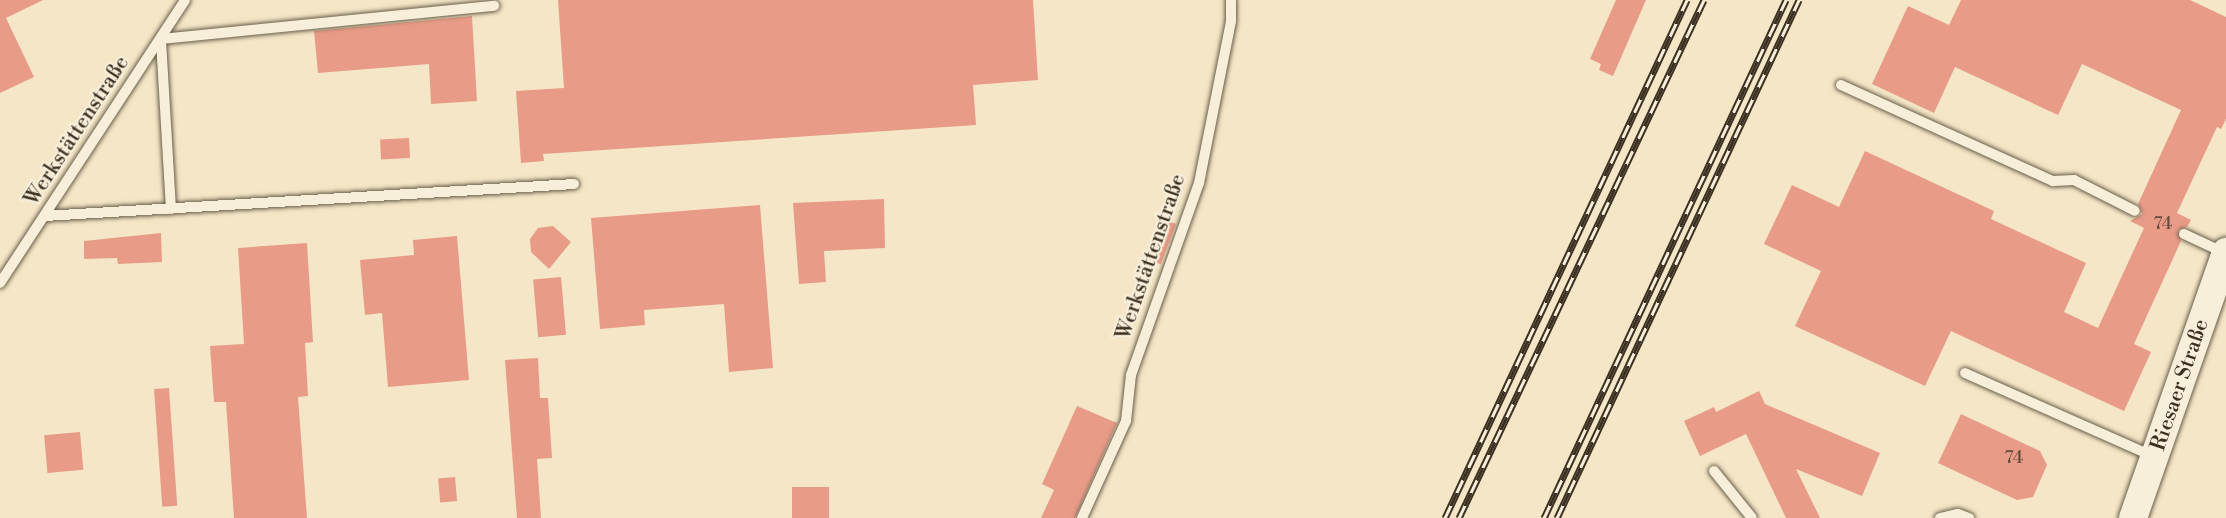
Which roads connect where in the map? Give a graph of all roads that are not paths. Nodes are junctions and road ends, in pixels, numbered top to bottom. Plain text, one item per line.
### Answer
1 (185, 0) edge
2 (1231, 0) edge
3 (494, 6) dead end
4 (161, 39) junction
5 (1841, 85) dead end
6 (574, 184) dead end
7 (171, 209) junction
8 (2135, 211) dead end
9 (45, 216) junction
10 (2184, 234) dead end
11 (2226, 253) edge
12 (0, 283) edge
13 (1965, 373) dead end
14 (2155, 457) junction
15 (1714, 471) dead end
16 (1082, 518) edge
17 (1752, 518) edge
18 (1940, 518) edge
19 (1969, 518) edge
20 (2133, 518) edge

1 - 4 lane, Werkstättenstraße
2 - 16 lane, Werkstättenstraße
3 - 4 lane
4 - 7 lane
4 - 9 lane, Werkstättenstraße
5 - 8 lane
6 - 7 lane
7 - 9 lane
9 - 12 lane, Werkstättenstraße
10 - 11 lane
11 - 14 main road, Riesaer Straße
13 - 14 lane
14 - 20 main road, Riesaer Straße
15 - 17 lane
18 - 19 lane

